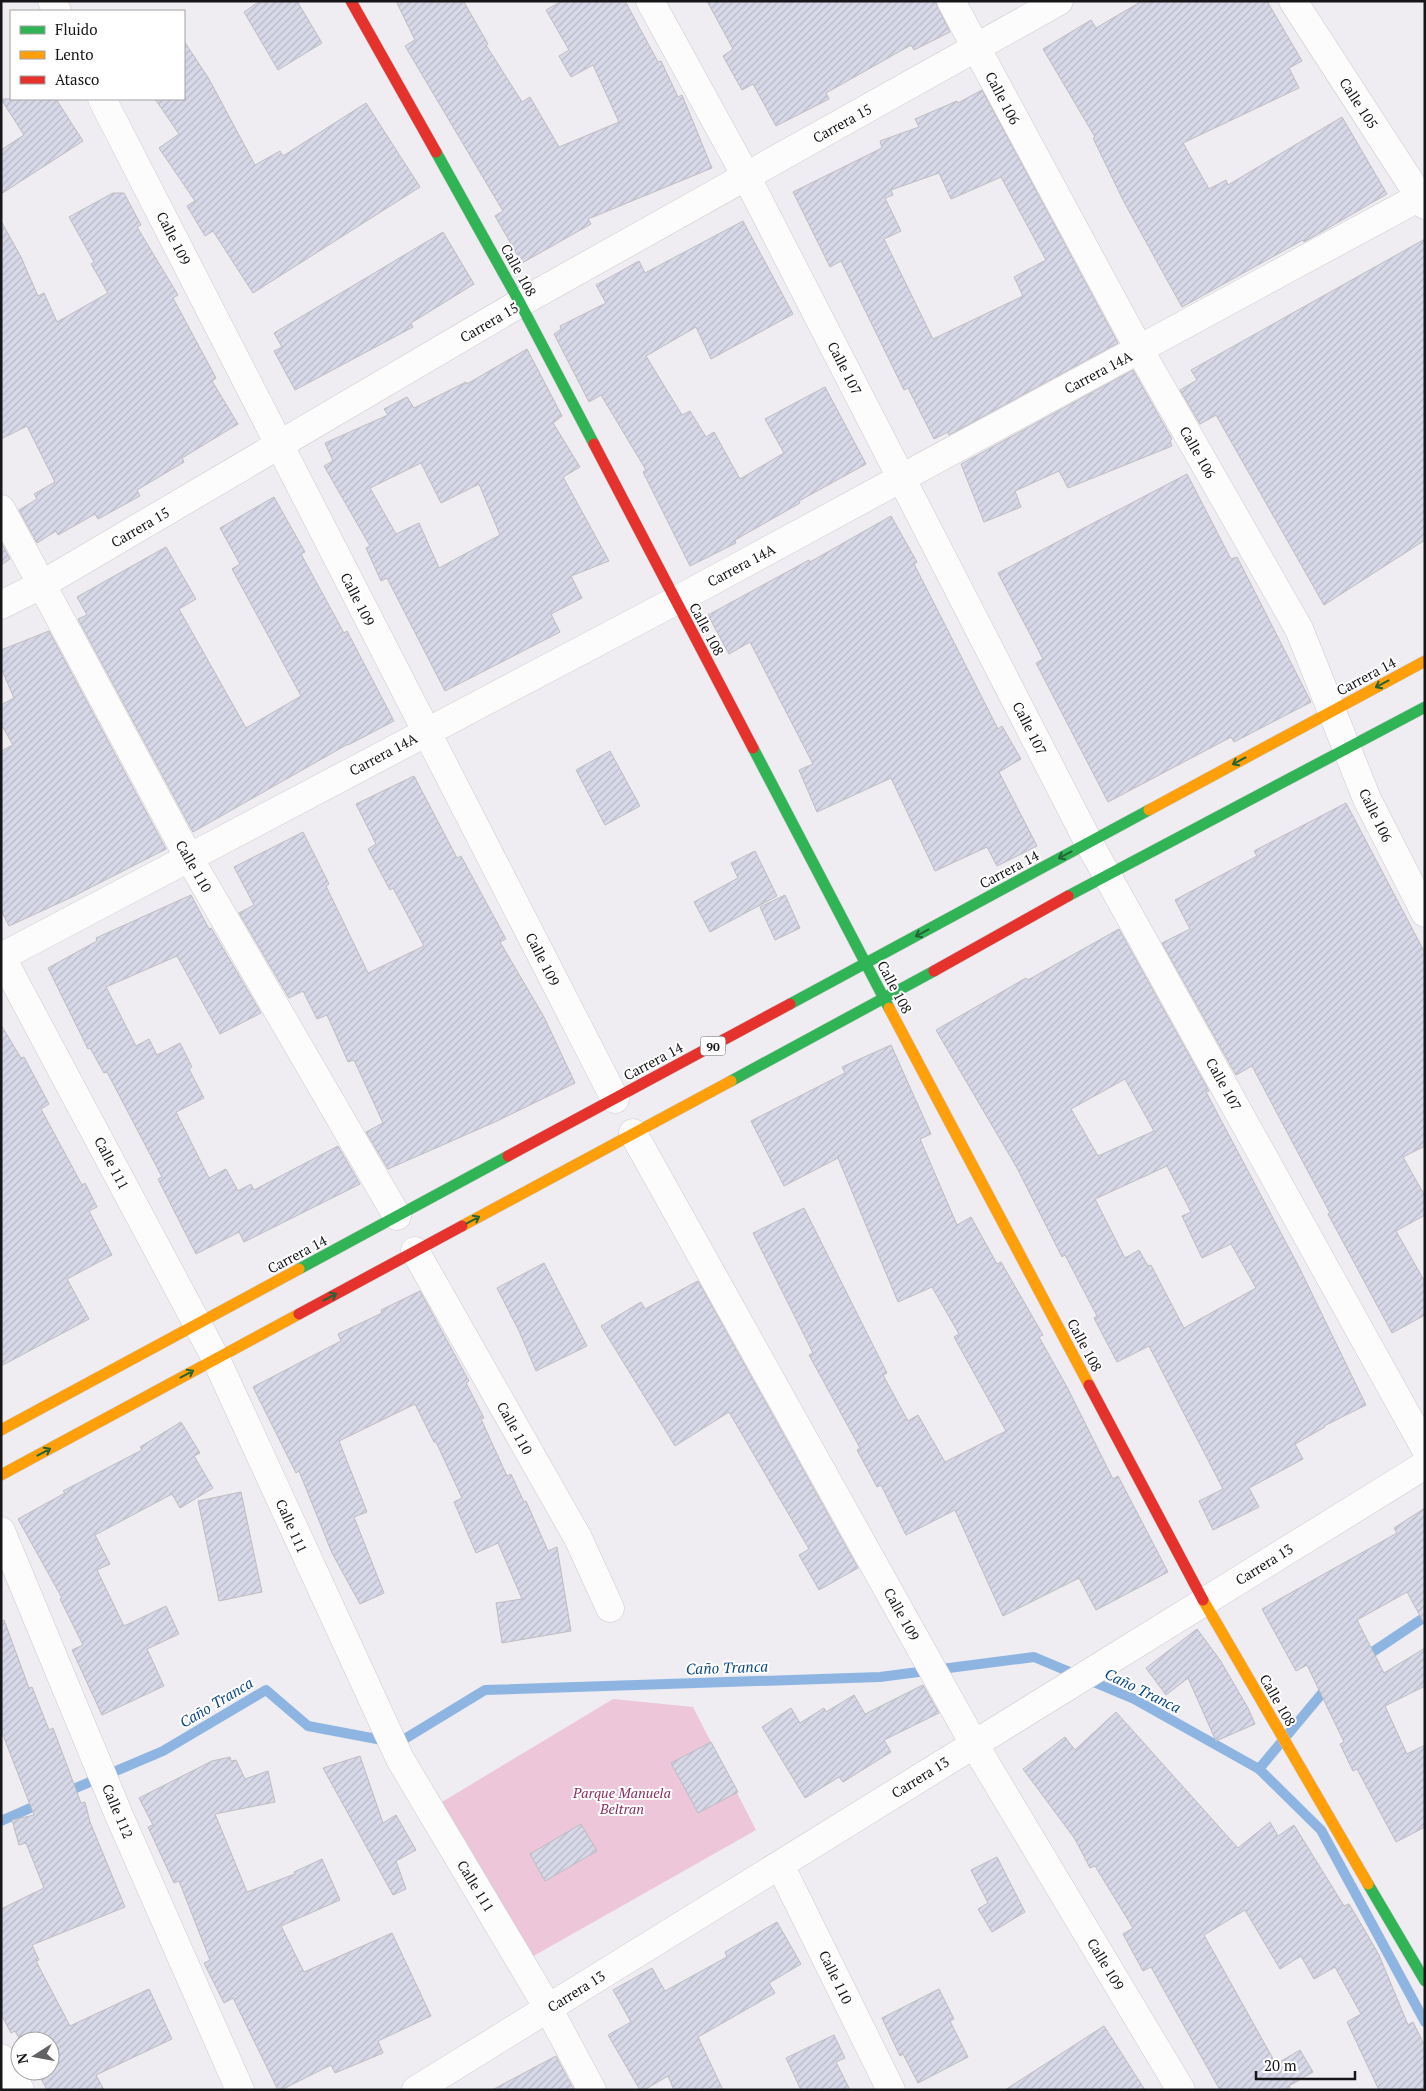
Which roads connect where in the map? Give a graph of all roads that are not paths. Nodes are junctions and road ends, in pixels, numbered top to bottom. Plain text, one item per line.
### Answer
1 (351, 1) edge
2 (650, 1) edge
3 (951, 1) edge
4 (1059, 1) edge
5 (1293, 1) edge
6 (976, 48) junction
7 (103, 100) edge
8 (746, 176) junction
9 (1423, 198) edge
10 (520, 303) junction
11 (1139, 349) junction
12 (279, 445) junction
13 (901, 478) junction
14 (1, 509) edge
15 (41, 585) junction
16 (675, 600) junction
17 (1, 605) edge
18 (1425, 661) edge
19 (1425, 707) edge
20 (1332, 711) junction
21 (426, 731) junction
22 (1347, 749) junction
23 (1089, 843) junction
24 (188, 856) junction
25 (1108, 874) junction
26 (1425, 913) edge
27 (1, 956) edge
28 (866, 964) junction
29 (884, 998) junction
30 (615, 1099) junction
31 (633, 1134) junction
32 (397, 1216) junction
33 (416, 1250) junction
34 (198, 1324) junction
35 (216, 1358) junction
36 (1, 1430) edge
37 (1425, 1448) edge
38 (1425, 1464) edge
39 (1, 1475) edge
40 (1, 1531) edge
41 (1204, 1602) junction
42 (610, 1608) dead end
43 (974, 1744) junction
44 (780, 1865) junction
45 (1425, 1981) edge
46 (548, 2008) junction
47 (1, 2058) edge
48 (20, 2090) edge
49 (240, 2090) edge
50 (416, 2090) edge
51 (592, 2090) edge
52 (891, 2090) edge
53 (1181, 2090) edge

1 - 10 main road, Calle 108
2 - 8 street, Calle 107
3 - 6 street, Calle 106
4 - 6 street, Carrera 15
5 - 9 street, Calle 105
6 - 8 street, Carrera 15
6 - 11 street, Calle 106
7 - 12 street, Calle 109
8 - 10 street, Carrera 15
8 - 13 street, Calle 107
9 - 11 street, Carrera 14A
10 - 12 street, Carrera 15
10 - 16 main road, Calle 108
11 - 13 street, Carrera 14A
11 - 20 street, Calle 106
12 - 15 street, Carrera 15
12 - 21 street, Calle 109
13 - 16 street, Carrera 14A
13 - 23 street, Calle 107
14 - 15 street, Calle 110
15 - 17 street, Carrera 15
15 - 24 street, Calle 110
16 - 21 street, Carrera 14A
16 - 28 main road, Calle 108
18 -> 20 main road, Carrera 14 / 90
19 - 22 main road
20 - 22 street, Calle 106
20 -> 23 main road, Carrera 14 / 90
21 - 24 street, Carrera 14A
21 - 30 street, Calle 109
22 - 25 main road
22 - 26 street, Calle 106
23 - 25 street, Calle 107
23 -> 28 main road, Carrera 14 / 90
24 - 27 street, Carrera 14A
24 - 32 street, Calle 110
25 - 29 main road
25 - 37 street, Calle 107
27 - 34 street, Calle 111
28 - 29 main road, Calle 108
28 - 30 main road, Carrera 14 / 90
29 - 31 main road
29 - 41 main road, Calle 108
30 - 32 main road, Carrera 14 / 90
33 -> 31 main road
31 - 43 street, Calle 109
32 - 34 main road, Carrera 14 / 90
35 -> 33 main road
33 - 42 street, Calle 110
34 - 35 street, Calle 111
34 - 36 main road, Carrera 14 / 90
39 -> 35 main road
35 - 46 street, Calle 111
38 - 41 street, Carrera 13
40 - 49 street, Calle 112
41 - 43 street, Carrera 13
41 - 45 main road, Calle 108
43 - 44 street, Carrera 13
43 - 53 street, Calle 109
44 - 46 street, Carrera 13
44 - 52 street, Calle 110
46 - 50 street, Carrera 13
46 - 51 street, Calle 111
47 - 48 street

